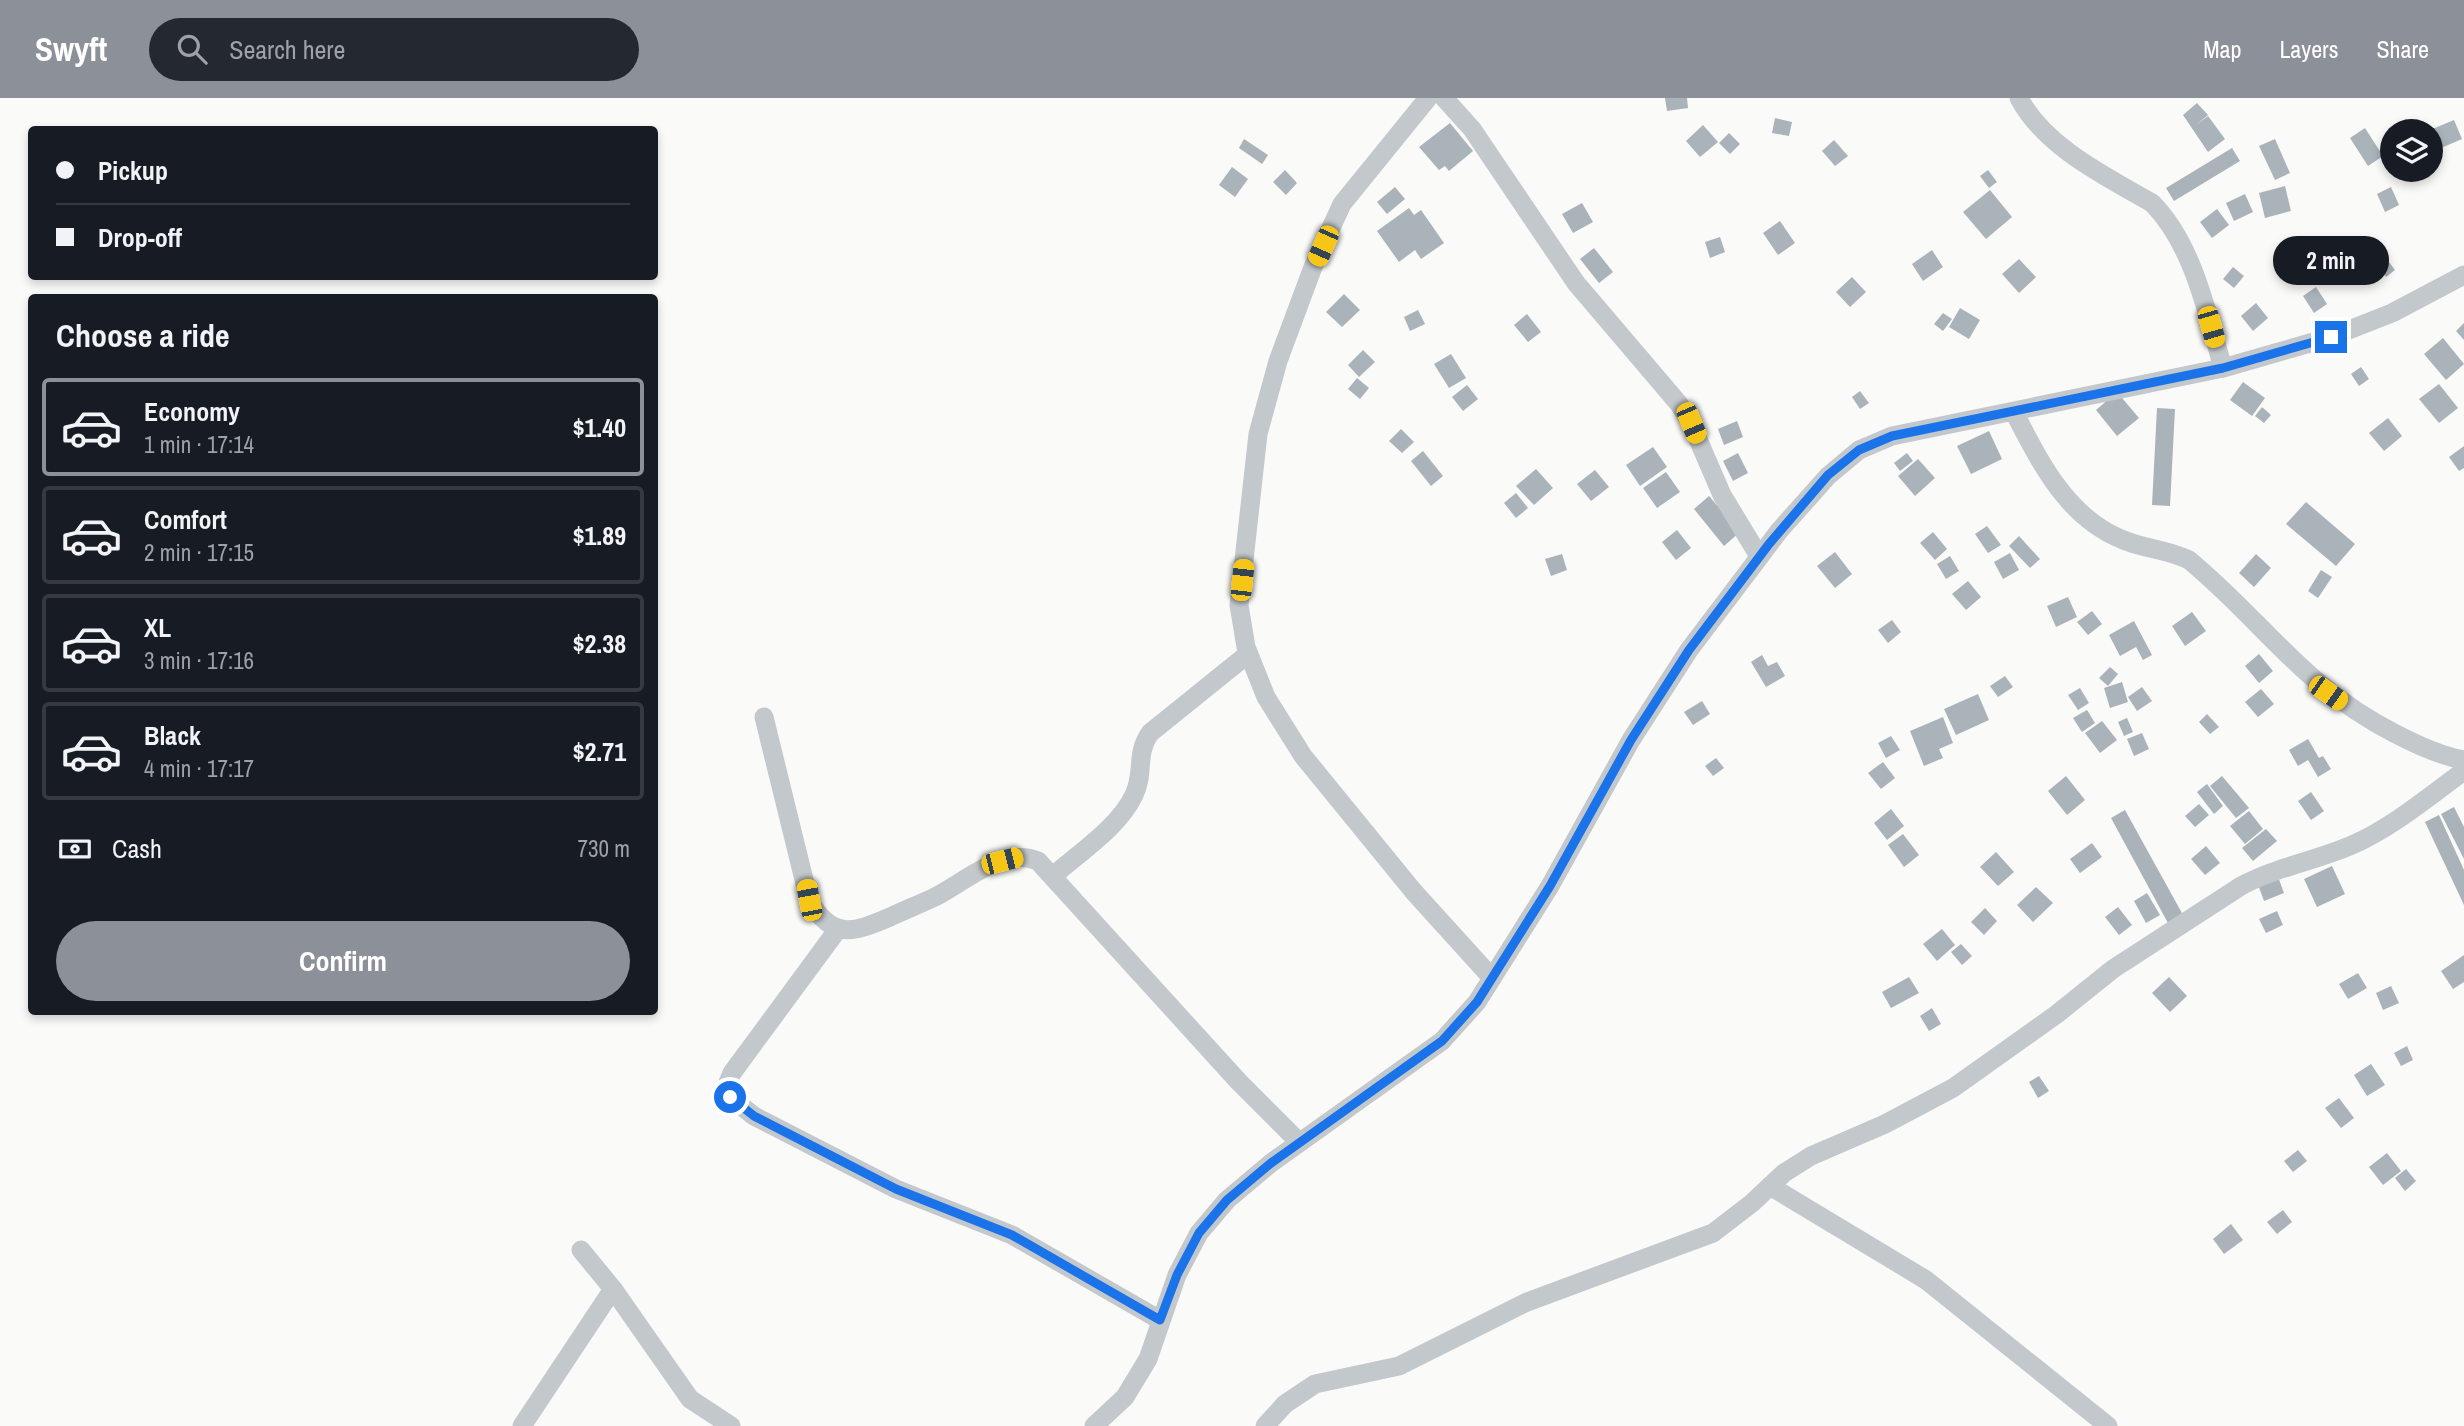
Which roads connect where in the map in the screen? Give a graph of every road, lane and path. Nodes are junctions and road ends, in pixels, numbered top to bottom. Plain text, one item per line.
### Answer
1 (1428, 98) edge
2 (1444, 98) edge
3 (2000, 98) edge
4 (2021, 101) edge
5 (2464, 275) edge
6 (2223, 368) junction
7 (2014, 412) junction
8 (1759, 556) junction
9 (1248, 654) junction
10 (764, 718) dead end
11 (2464, 760) edge
12 (2464, 771) edge
13 (1053, 876) junction
14 (838, 929) junction
15 (1492, 978) junction
16 (1299, 1142) junction
17 (1770, 1186) junction
18 (581, 1250) dead end
19 (613, 1289) junction
20 (1160, 1320) junction
21 (522, 1426) edge
22 (731, 1426) edge
23 (1094, 1426) edge
24 (1265, 1426) edge
25 (2108, 1426) edge

1 - 9 street
2 - 8 street
3 - 4 street
4 - 6 street
5 - 6 street
6 - 7 street
7 - 8 street
7 - 11 street
8 - 15 street
9 - 13 street
9 - 15 street
10 - 14 street
12 - 17 street
13 - 14 street
13 - 16 street
14 - 20 street
15 - 16 street
16 - 20 street
17 - 24 street
17 - 25 street
18 - 19 street
19 - 21 street
19 - 22 street
20 - 23 street

